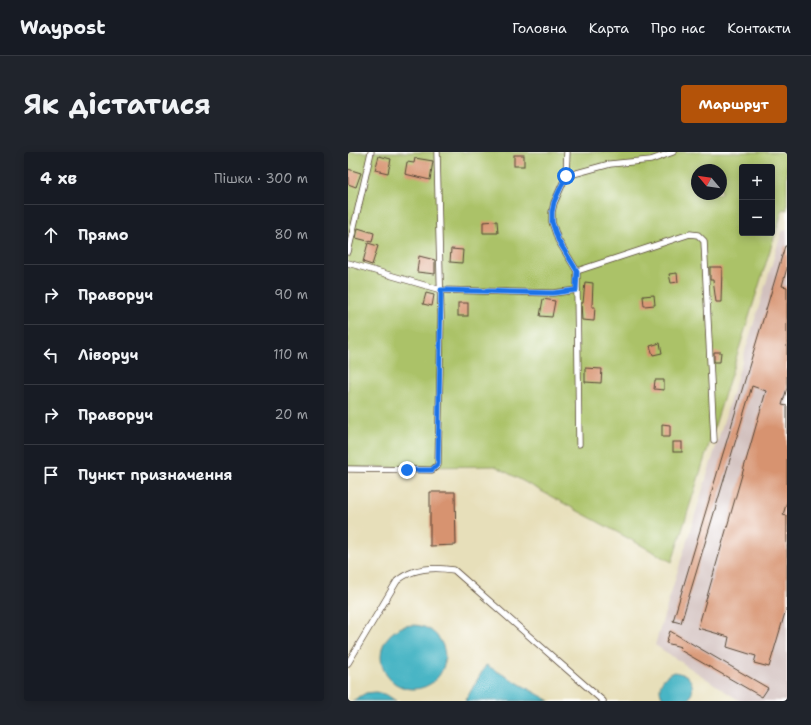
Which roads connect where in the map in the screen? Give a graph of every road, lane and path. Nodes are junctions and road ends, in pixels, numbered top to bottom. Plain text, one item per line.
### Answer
1 (371, 152) edge
2 (437, 152) edge
3 (567, 152) edge
4 (674, 152) edge
5 (566, 176) junction
6 (348, 252) edge
7 (348, 264) edge
8 (577, 271) junction
9 (441, 290) junction
10 (576, 290) junction
11 (714, 440) dead end
12 (579, 444) dead end
13 (348, 469) edge
14 (348, 663) edge
15 (603, 701) edge

1 - 6 lane
2 - 9 lane
3 - 5 lane
4 - 5 lane
5 - 8 lane
7 - 9 lane
8 - 10 lane
8 - 11 lane
9 - 10 lane
9 - 13 lane
10 - 12 lane
14 - 15 lane

